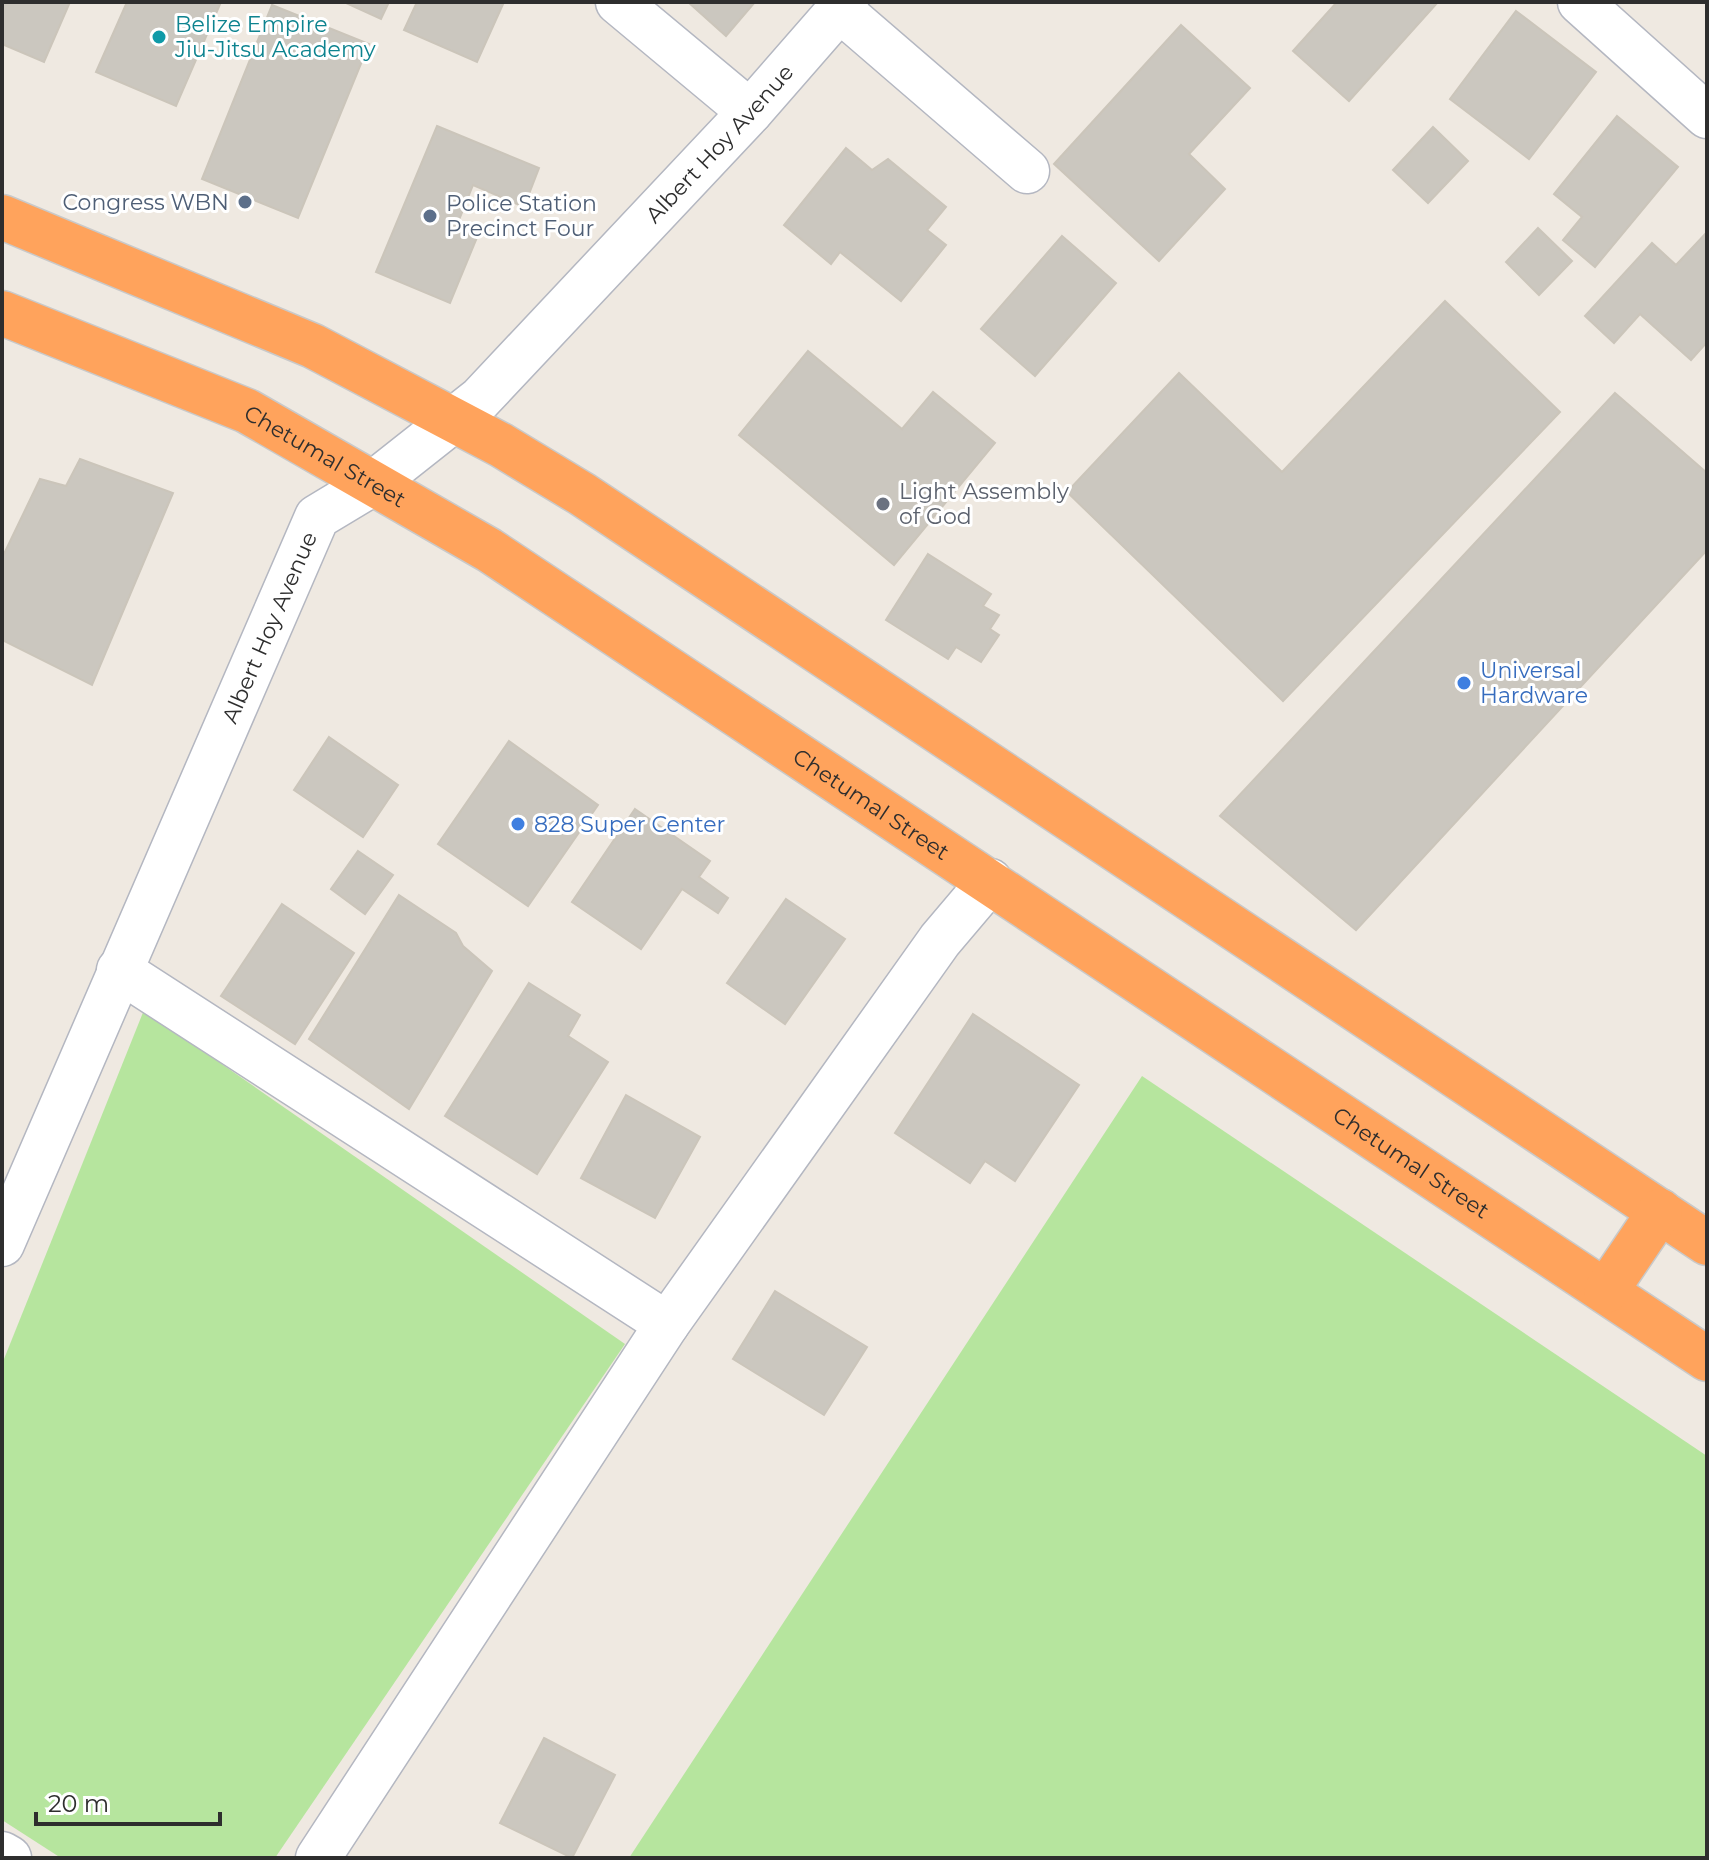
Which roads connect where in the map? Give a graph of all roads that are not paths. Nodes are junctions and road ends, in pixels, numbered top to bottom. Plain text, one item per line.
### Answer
1 (618, 2) edge
2 (1580, 2) edge
3 (842, 6) edge
4 (750, 112) junction
5 (1707, 116) edge
6 (1027, 171) dead end
7 (2, 217) edge
8 (2, 313) edge
9 (452, 420) junction
10 (375, 482) junction
11 (990, 881) junction
12 (119, 970) junction
13 (1660, 1211) junction
14 (1707, 1243) edge
15 (2, 1244) edge
16 (1606, 1291) junction
17 (667, 1324) junction
18 (1707, 1359) edge
19 (2, 1854) edge
20 (9, 1858) edge
21 (318, 1858) edge

1 - 4 street
2 - 5 street
3 - 4 street, Albert Hoy Avenue
3 - 6 street
4 - 9 street, Albert Hoy Avenue
7 - 9 highway
8 - 10 highway, Chetumal Street
9 - 10 street, Albert Hoy Avenue
9 - 13 highway
10 - 11 highway, Chetumal Street
10 - 12 street, Albert Hoy Avenue
11 - 16 highway, Chetumal Street
11 - 17 street
12 - 15 street, Albert Hoy Avenue
12 - 17 street
13 - 14 highway
13 - 16 highway
16 - 18 highway, Chetumal Street
17 - 21 street
19 - 20 street

